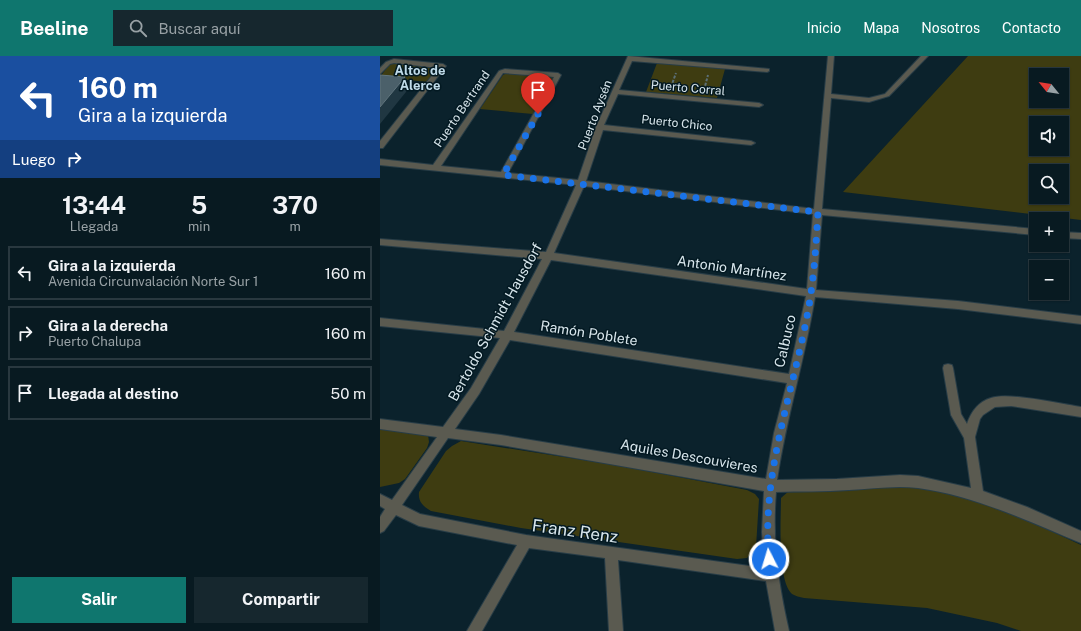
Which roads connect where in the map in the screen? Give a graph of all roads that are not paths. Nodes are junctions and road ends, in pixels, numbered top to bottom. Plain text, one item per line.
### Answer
1 (831, 56) edge
2 (925, 56) edge
3 (630, 58) edge
4 (767, 70) dead end
5 (380, 72) edge
6 (615, 92) junction
7 (828, 96) junction
8 (759, 105) dead end
9 (600, 127) junction
10 (751, 143) dead end
11 (380, 146) edge
12 (380, 162) edge
13 (436, 167) junction
14 (503, 175) junction
15 (581, 183) junction
16 (818, 212) junction
17 (1029, 231) edge
18 (1069, 235) edge
19 (1081, 236) edge
20 (380, 242) edge
21 (549, 256) junction
22 (811, 293) junction
23 (1081, 320) edge
24 (380, 322) edge
25 (507, 335) junction
26 (948, 368) dead end
27 (792, 379) junction
28 (1081, 412) edge
29 (380, 424) edge
30 (447, 432) junction
31 (969, 437) junction
32 (770, 486) junction
33 (978, 495) junction
34 (380, 500) edge
35 (394, 507) junction
36 (380, 527) edge
37 (1081, 537) edge
38 (526, 541) junction
39 (610, 554) junction
40 (771, 575) junction
41 (474, 631) edge
42 (616, 631) edge
43 (782, 631) edge

1 - 7 street, Calbuco
2 - 7 street
3 - 4 street
3 - 6 street, Puerto Aysén
5 - 11 street
6 - 8 street, Puerto Corral
6 - 9 street, Puerto Aysén
7 - 16 street, Calbuco
9 - 10 street, Puerto Chico
9 - 15 street, Puerto Aysén
12 - 13 street
13 - 14 street
13 - 14 street, Puerto Bertrand
14 - 15 street
15 - 16 street
15 - 21 street, Bertoldo Schmidt Hausdorf
16 - 17 street
16 - 22 street, Calbuco
18 - 19 street
20 - 21 street, Antonio Martínez
21 - 22 street, Antonio Martínez
21 - 25 street, Bertoldo Schmidt Hausdorf
22 - 23 street, Antonio Martínez
22 - 27 street, Calbuco
24 - 25 street, Ramón Poblete
25 - 27 street, Ramón Poblete
25 - 30 street, Bertoldo Schmidt Hausdorf
26 - 31 street
27 - 32 street, Calbuco
28 - 31 street
29 - 30 street, Aquiles Descouvieres
30 - 32 street, Aquiles Descouvieres
30 - 35 street, Bertoldo Schmidt Hausdorf
31 - 33 street
32 - 33 street, Aquiles Descouvieres
32 - 40 street, Calbuco
33 - 37 street, Aquiles Descouvieres
34 - 35 street, Franz Renz
35 - 36 street, Bertoldo Schmidt Hausdorf
35 - 38 street, Franz Renz
38 - 39 street, Franz Renz
38 - 41 street
39 - 40 street, Franz Renz
39 - 42 street
40 - 43 street, Calbuco

